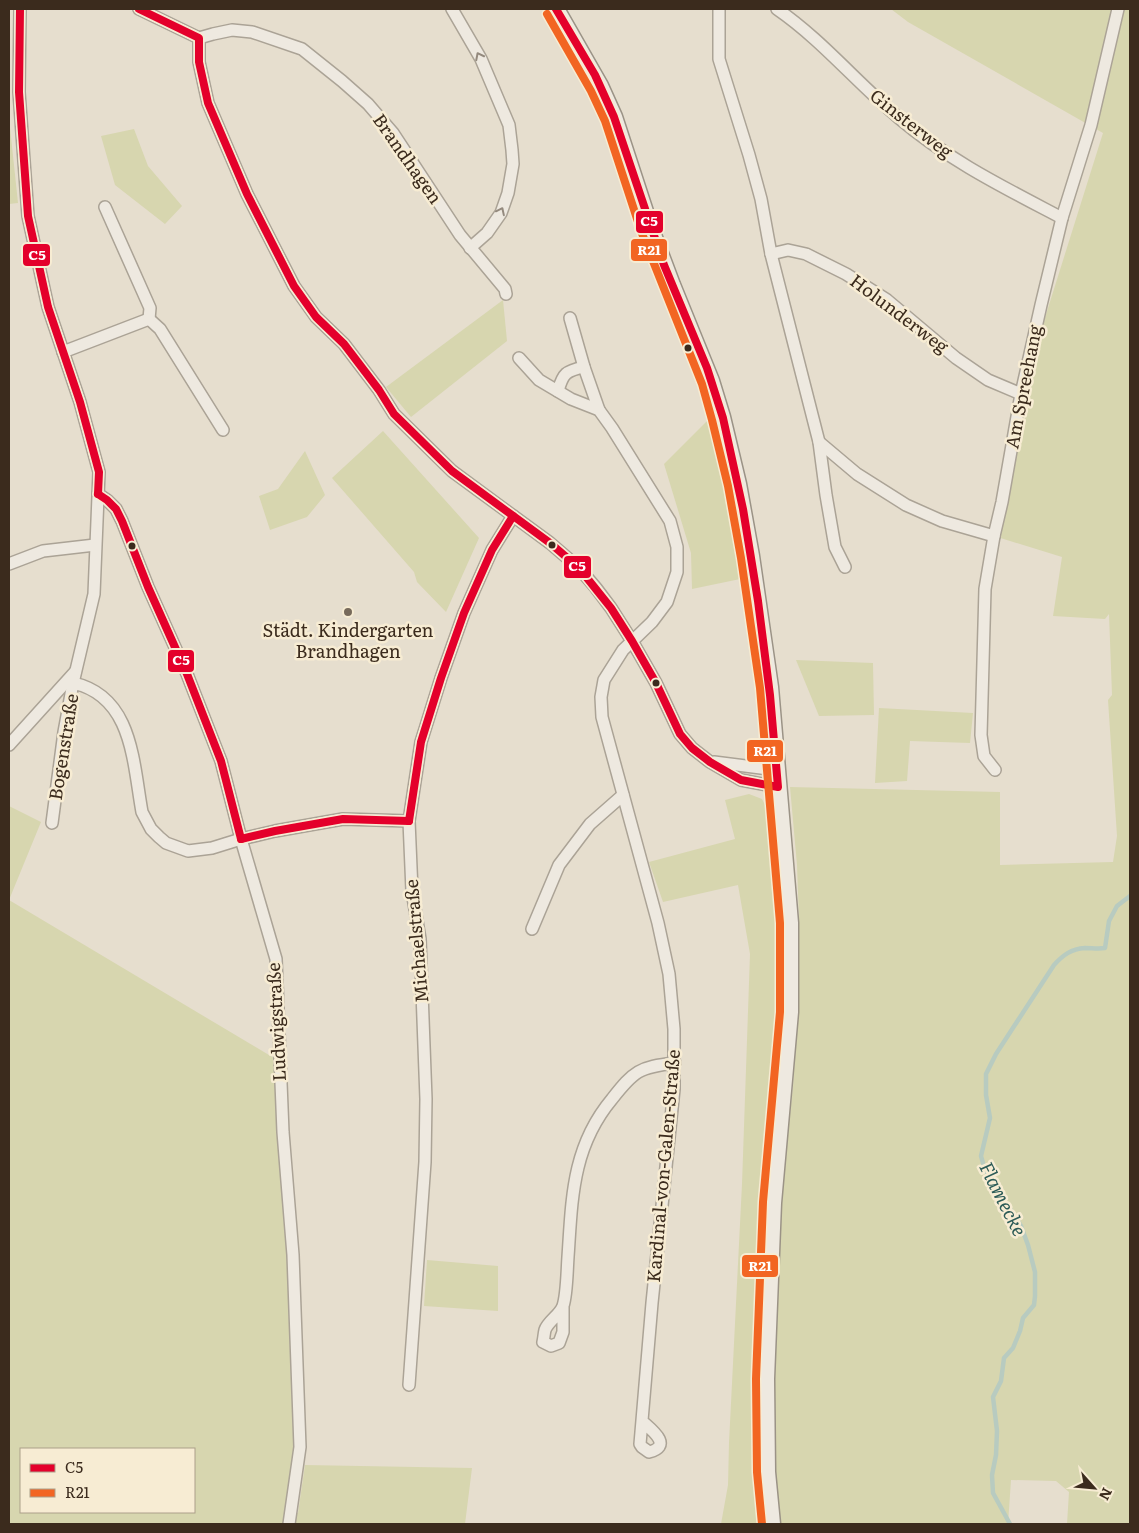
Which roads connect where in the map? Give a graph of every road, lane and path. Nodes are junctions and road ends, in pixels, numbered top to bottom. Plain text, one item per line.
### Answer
1 (20, 9) edge
2 (139, 9) edge
3 (452, 9) edge
4 (556, 9) edge
5 (719, 9) edge
6 (777, 9) edge
7 (1118, 9) edge
8 (199, 38) junction
9 (105, 207) dead end
10 (1062, 218) junction
11 (470, 248) junction
12 (771, 254) junction
13 (506, 294) dead end
14 (570, 318) dead end
15 (149, 319) junction
16 (63, 352) junction
17 (519, 358) dead end
18 (584, 367) junction
19 (558, 391) junction
20 (1021, 394) junction
21 (599, 410) junction
22 (223, 430) dead end
23 (819, 442) junction
24 (98, 494) junction
25 (513, 516) junction
26 (994, 536) junction
27 (95, 545) junction
28 (9, 564) edge
29 (845, 567) dead end
30 (632, 641) junction
31 (76, 671) junction
32 (73, 683) junction
33 (9, 745) edge
34 (710, 762) junction
35 (777, 770) junction
36 (995, 770) dead end
37 (778, 787) junction
38 (623, 795) junction
39 (408, 821) junction
40 (52, 823) dead end
41 (241, 839) junction
42 (532, 929) dead end
43 (675, 1063) junction
44 (563, 1307) dead end
45 (409, 1386) dead end
46 (643, 1422) dead end
47 (289, 1524) edge
48 (772, 1524) edge

1 - 16 street, Bogenstraße
2 - 8 street
11 -> 3 street
4 - 35 main road
5 - 12 street
6 - 10 street, Ginsterweg
7 - 10 street, Am Spreehang
8 - 11 street, Brandhagen
8 - 25 street
9 - 15 street
10 - 20 street, Am Spreehang
11 - 13 street, Brandhagen
12 - 20 street, Holunderweg
12 - 23 street
14 - 18 street, Kardinal-von-Galen-Straße
15 - 16 street
15 - 22 street
16 - 24 street, Bogenstraße
17 - 19 street
18 - 19 street
18 - 21 street, Kardinal-von-Galen-Straße
19 - 21 street
20 - 26 street, Am Spreehang
21 - 30 street, Kardinal-von-Galen-Straße
23 - 26 street
23 - 29 street
24 - 27 street, Bogenstraße
24 - 41 street, Ludwigstraße
25 - 30 street
25 - 39 street, Michaelstraße
26 - 36 street, Am Spreehang
27 - 28 street
27 - 31 street, Bogenstraße
30 - 34 street
30 - 38 street, Kardinal-von-Galen-Straße
31 - 32 street, Bogenstraße
31 - 33 street, Bogenstraße
32 - 40 street, Bogenstraße
32 - 41 street
34 - 35 street
34 - 37 street
35 - 37 main road
37 - 48 main road
38 - 42 street
38 - 43 street, Kardinal-von-Galen-Straße
39 - 41 street
39 - 45 street, Michaelstraße
41 - 47 street, Ludwigstraße
43 - 44 street
43 - 46 street, Kardinal-von-Galen-Straße

